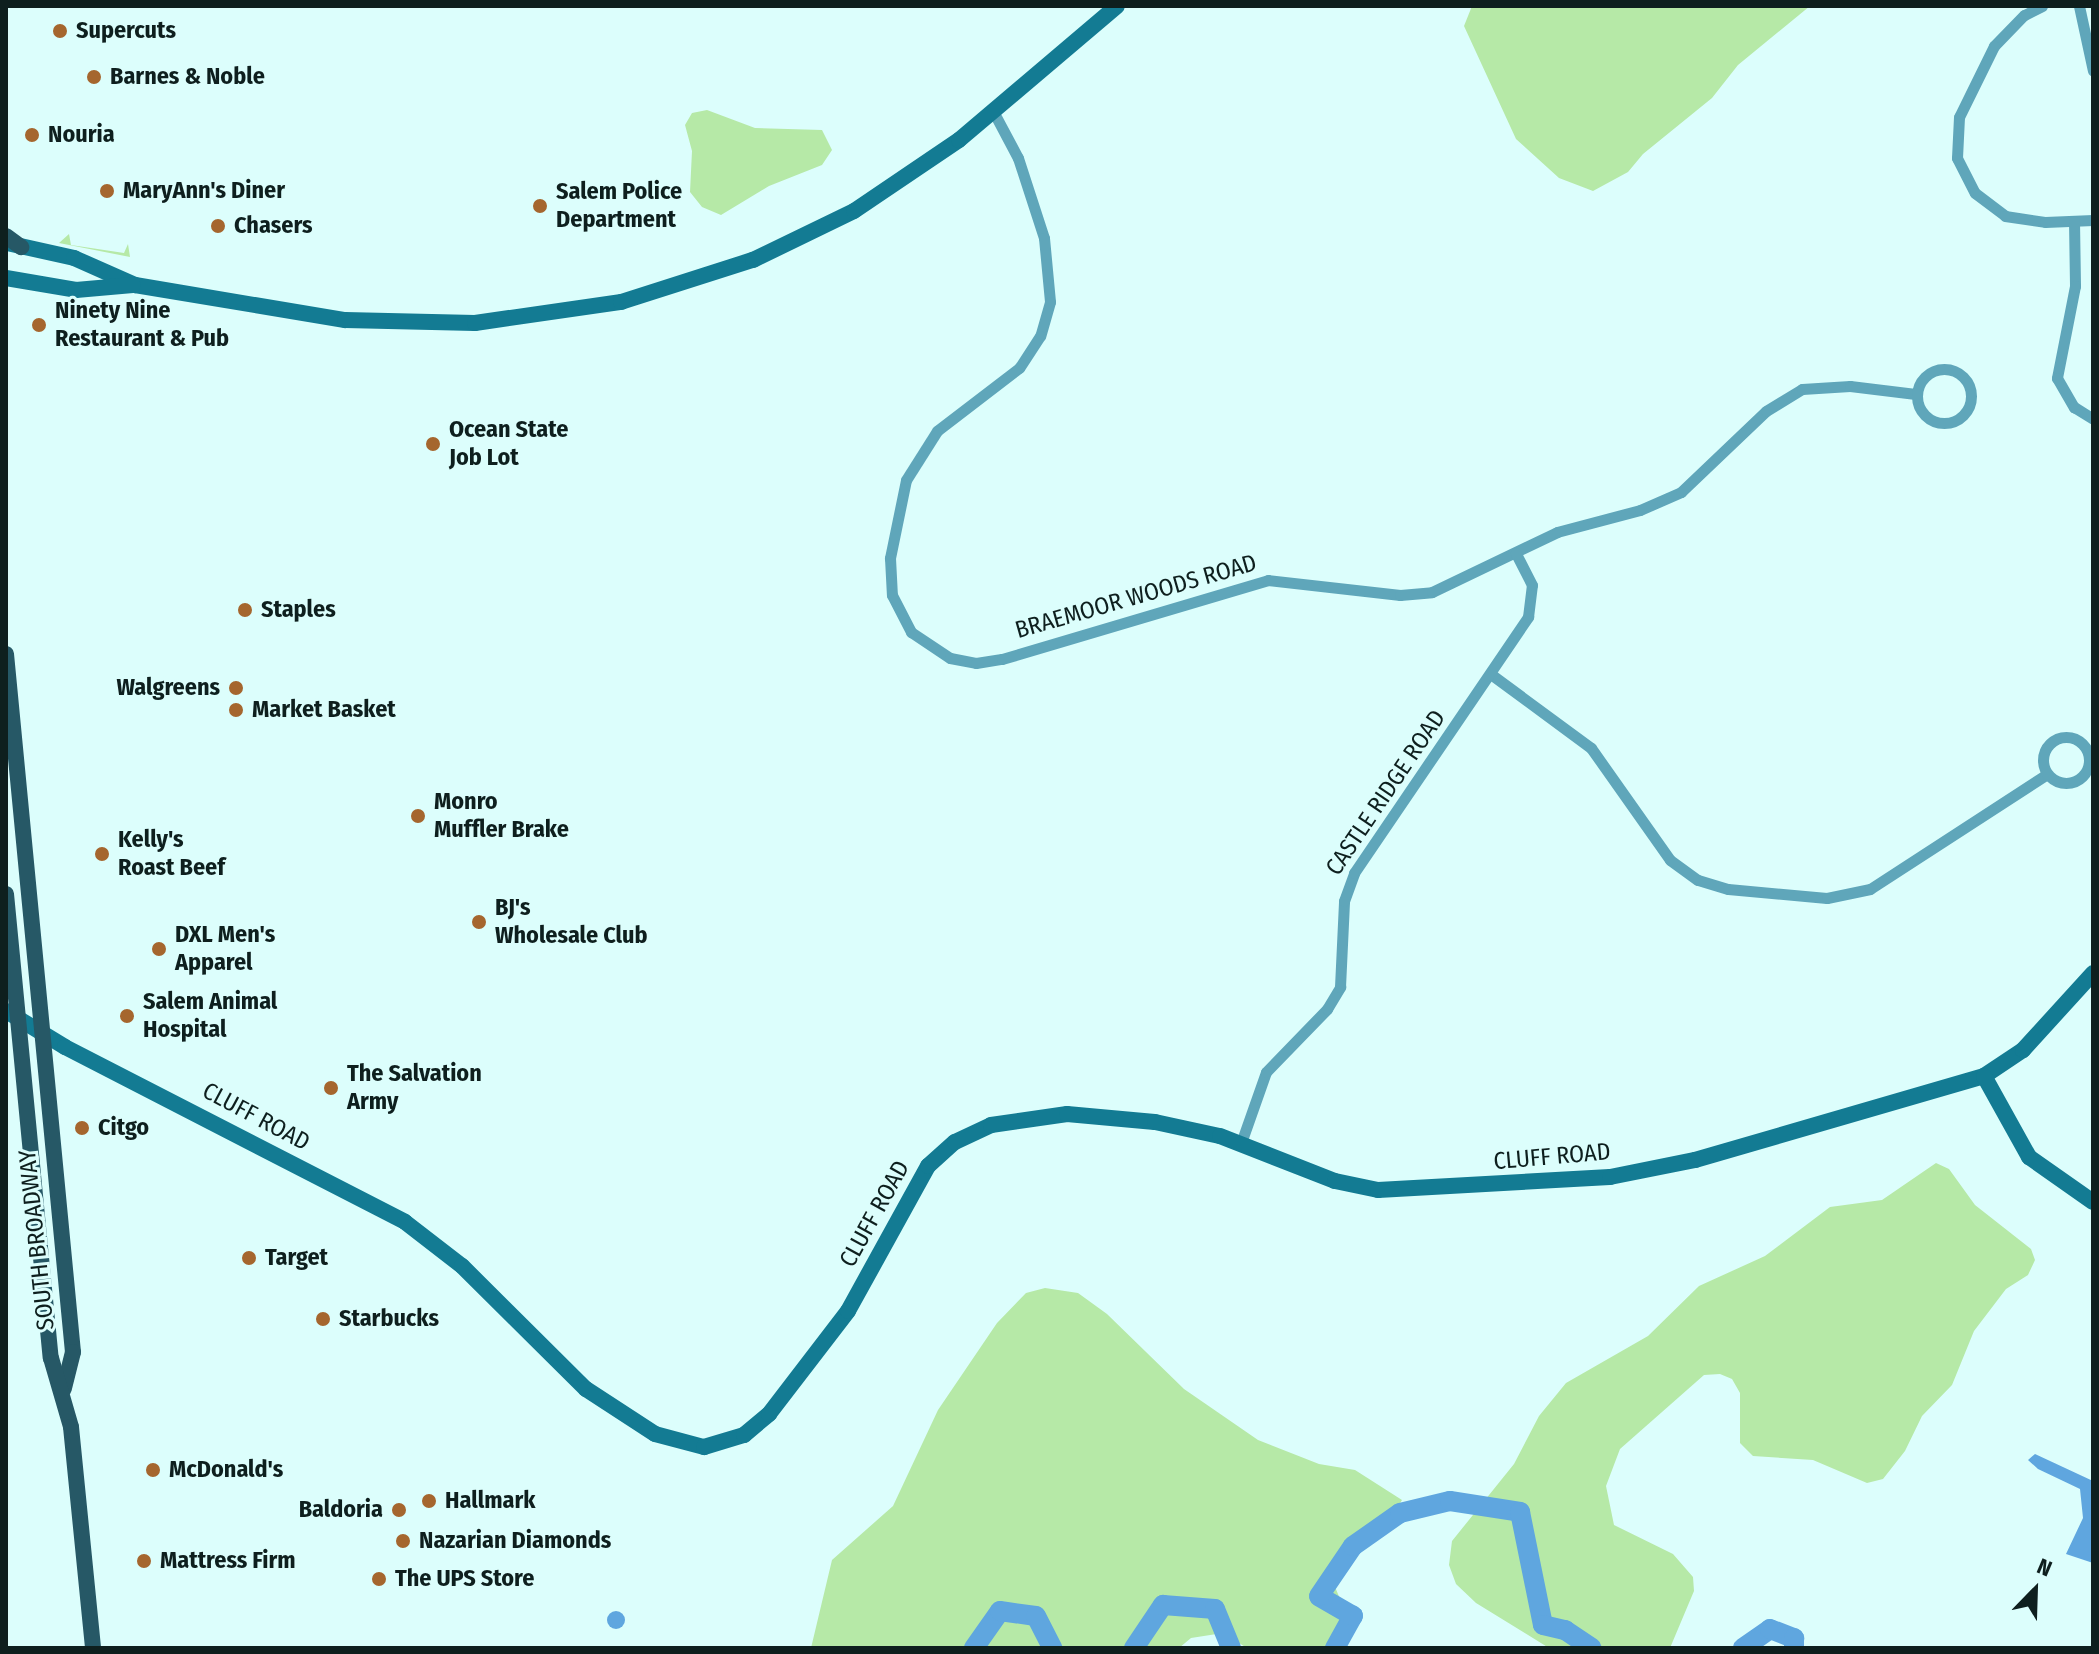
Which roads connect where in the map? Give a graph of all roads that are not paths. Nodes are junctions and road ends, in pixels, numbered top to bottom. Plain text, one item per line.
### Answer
1 (1117, 6) edge
2 (2042, 6) edge
3 (2079, 6) edge
4 (2093, 71) edge
5 (993, 111) junction
6 (2093, 220) edge
7 (2074, 221) junction
8 (6, 236) edge
9 (14, 245) edge
10 (6, 278) edge
11 (135, 285) junction
12 (1916, 394) junction
13 (2093, 419) edge
14 (1516, 553) junction
15 (6, 654) edge
16 (1492, 675) junction
17 (2047, 774) junction
18 (6, 894) edge
19 (2093, 973) edge
20 (12, 1022) edge
21 (41, 1030) junction
22 (1984, 1076) junction
23 (1241, 1143) junction
24 (2093, 1202) edge
25 (64, 1389) junction
26 (93, 1648) edge

1 - 5 street
2 - 7 street
3 - 4 street
5 - 11 street
5 - 14 street, BRAEMOOR WOODS ROAD
6 - 7 street
7 - 13 street
8 - 9 main road
9 - 11 street
10 - 11 street
12 - 12 street
12 - 14 street, BRAEMOOR WOODS ROAD
14 - 16 street, CASTLE RIDGE ROAD
15 - 21 main road, SOUTH BROADWAY
16 - 17 street
16 - 23 street, CASTLE RIDGE ROAD
17 - 17 street
18 - 20 main road, SOUTH BROADWAY
19 - 22 street, CLUFF ROAD
20 - 21 street, CLUFF ROAD
20 - 25 main road, SOUTH BROADWAY
21 - 23 street, CLUFF ROAD
21 - 25 main road, SOUTH BROADWAY
22 - 23 street, CLUFF ROAD
22 - 24 street
25 - 26 main road, SOUTH BROADWAY

